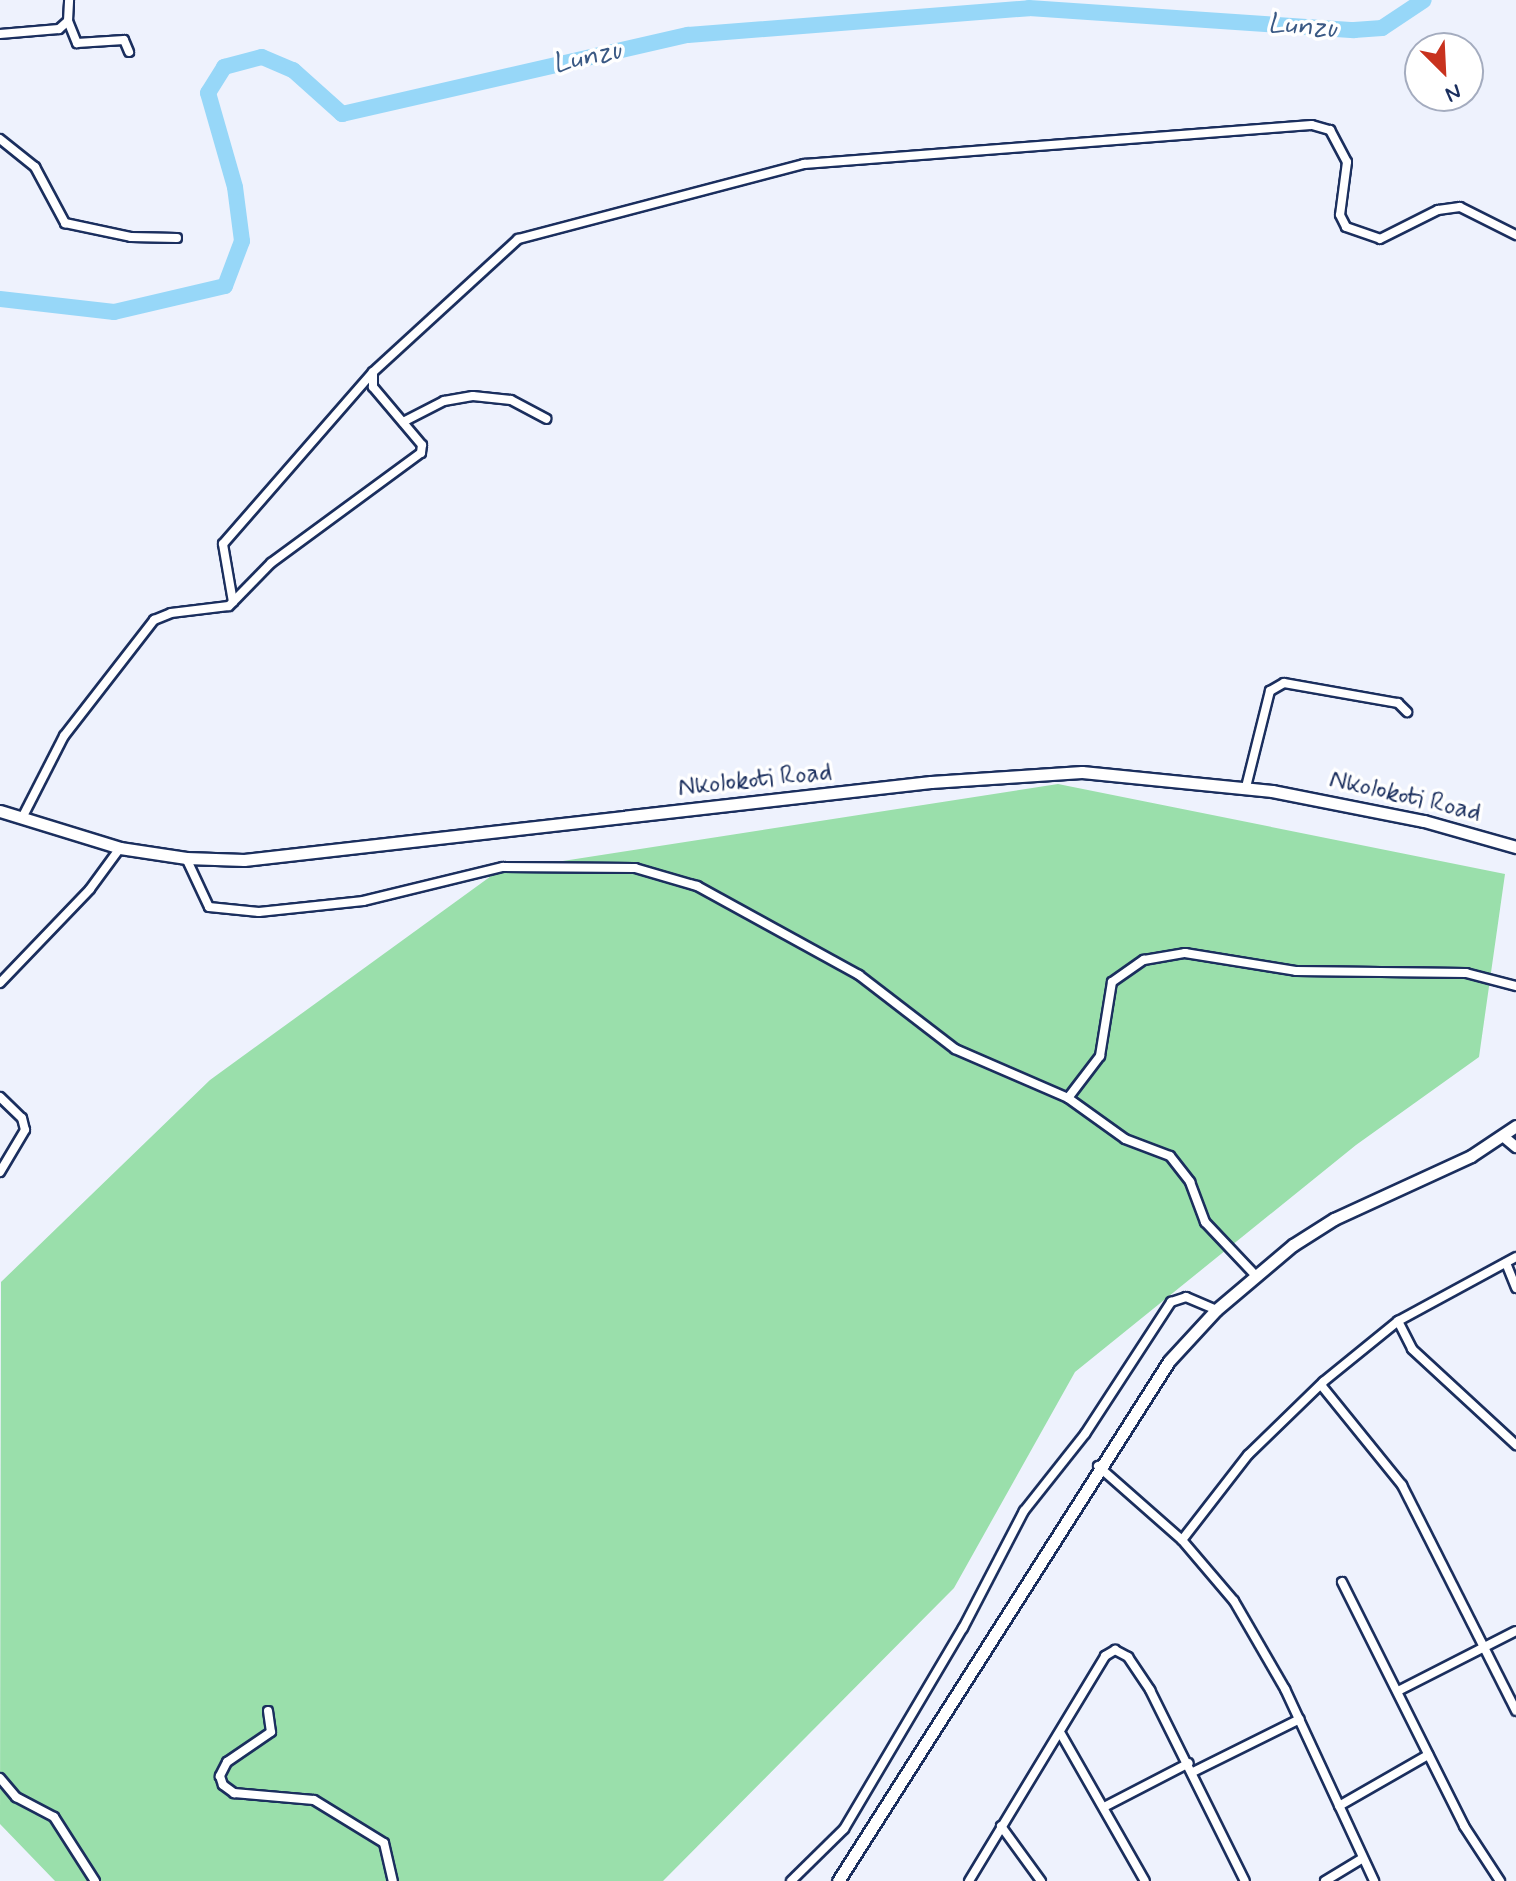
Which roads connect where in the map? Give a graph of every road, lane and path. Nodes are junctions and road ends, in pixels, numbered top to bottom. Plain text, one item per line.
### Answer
1 (69, 0) edge
2 (68, 21) junction
3 (0, 34) edge
4 (129, 52) dead end
5 (0, 139) edge
6 (1516, 235) edge
7 (177, 238) dead end
8 (373, 372) junction
9 (546, 419) dead end
10 (403, 422) junction
11 (233, 602) junction
12 (1407, 712) dead end
13 (1246, 787) junction
14 (0, 811) edge
15 (22, 818) junction
16 (1516, 847) edge
17 (120, 848) junction
18 (186, 858) junction
19 (0, 983) edge
20 (1516, 986) edge
21 (0, 1097) edge
22 (1068, 1098) junction
23 (1516, 1126) edge
24 (1504, 1137) junction
25 (1516, 1147) edge
26 (0, 1172) edge
27 (1516, 1257) edge
28 (1506, 1263) junction
29 (1256, 1276) junction
30 (1516, 1288) edge
31 (1216, 1310) junction
32 (1398, 1321) junction
33 (1321, 1385) junction
34 (1516, 1445) edge
35 (1098, 1466) junction
36 (1182, 1540) junction
37 (1342, 1582) dead end
38 (1516, 1631) edge
39 (1485, 1647) junction
40 (1398, 1691) junction
41 (268, 1711) dead end
42 (1516, 1711) edge
43 (1300, 1719) junction
44 (1061, 1734) junction
45 (1428, 1755) junction
46 (1191, 1768) junction
47 (0, 1778) edge
48 (1106, 1806) junction
49 (1339, 1806) junction
50 (1001, 1826) junction
51 (1363, 1858) junction
52 (95, 1881) edge
53 (393, 1881) edge
54 (791, 1881) edge
55 (838, 1881) edge
56 (969, 1881) edge
57 (1041, 1881) edge
58 (1145, 1881) edge
59 (1245, 1881) edge
60 (1325, 1881) edge
61 (1374, 1881) edge
62 (1500, 1881) edge

1 - 2 street
2 - 3 street
2 - 4 street
5 - 7 street
6 - 8 street
8 - 10 street
8 - 11 street
9 - 10 street
10 - 11 street
11 - 15 street
12 - 13 street
13 - 16 main road, Nkolokoti Road
13 - 18 main road, Nkolokoti Road
14 - 15 main road, Nkolokoti Road
15 - 17 main road, Nkolokoti Road
17 - 18 main road, Nkolokoti Road
17 - 19 street
18 - 22 street
20 - 22 street
21 - 26 street
22 - 29 street
23 - 24 main road
24 - 25 street
24 - 29 main road
27 - 28 street
28 - 30 street
28 - 32 street
29 - 31 main road
31 - 35 main road
31 - 54 street
32 - 33 street
32 - 34 street
33 - 36 street
33 - 39 street
35 - 36 street
35 - 55 main road
36 - 43 street
37 - 40 street
38 - 39 street
39 - 40 street
39 - 42 street
40 - 45 street
41 - 53 street
43 - 46 street
43 - 49 street
44 - 46 street
44 - 48 street
44 - 50 street
45 - 49 street
45 - 62 street
46 - 48 street
46 - 59 street
47 - 52 street
48 - 58 street
49 - 51 street
50 - 56 street
50 - 57 street
51 - 60 street
51 - 61 street

